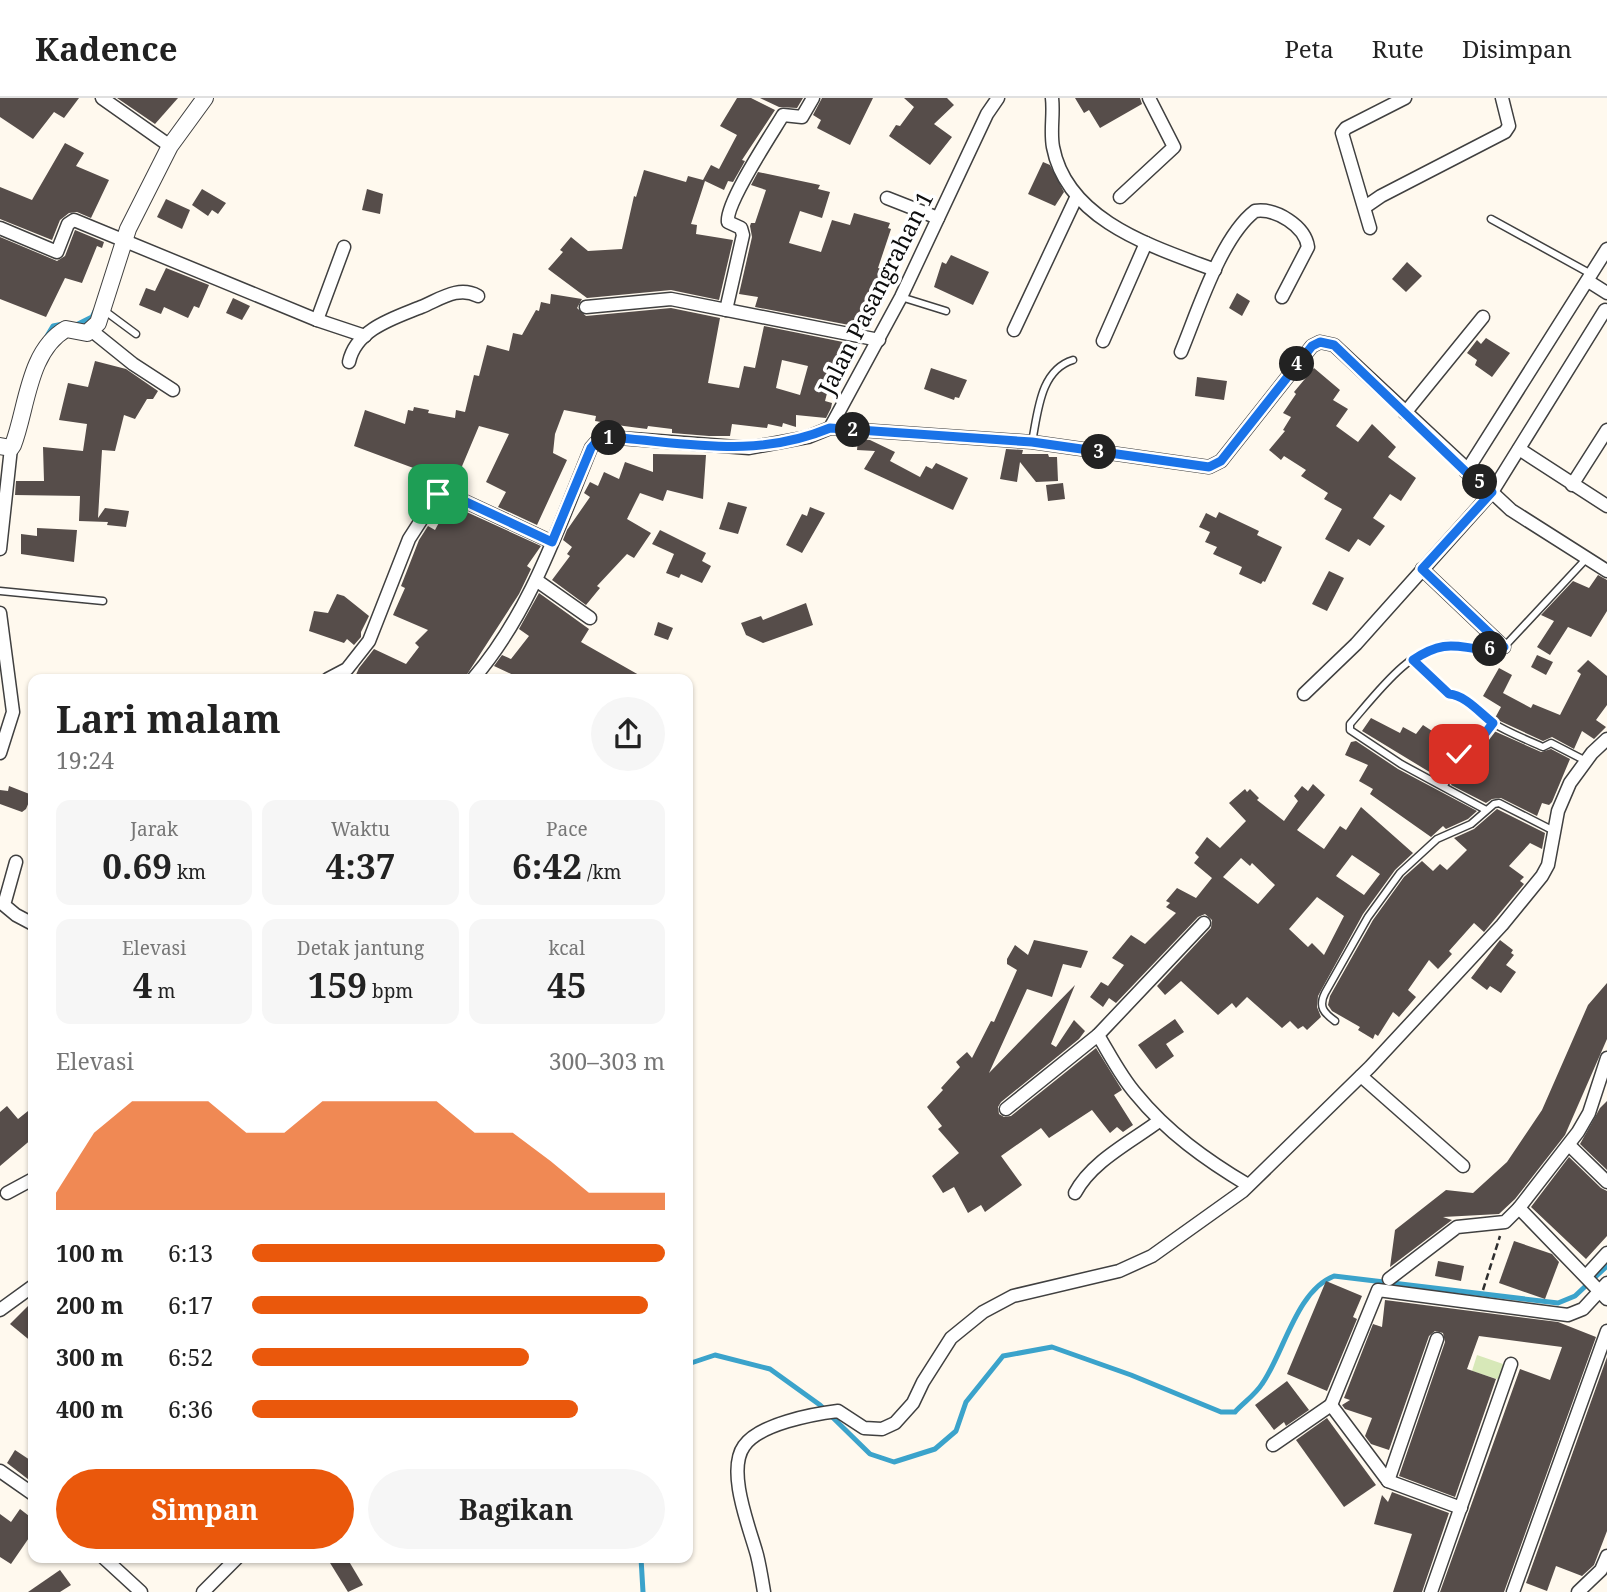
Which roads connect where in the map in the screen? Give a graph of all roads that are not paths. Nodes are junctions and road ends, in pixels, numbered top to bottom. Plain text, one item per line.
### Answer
1 (102, 98) edge
2 (205, 98) edge
3 (813, 98) edge
4 (998, 98) edge
5 (1052, 98) edge
6 (1149, 98) edge
7 (1405, 98) edge
8 (1502, 98) edge
9 (170, 146) junction
10 (1120, 197) dead end
11 (887, 198) dead end
12 (1076, 198) junction
13 (1365, 207) junction
14 (938, 218) junction
15 (1491, 219) dead end
16 (0, 228) edge
17 (1370, 228) dead end
18 (124, 240) junction
19 (1146, 243) junction
20 (344, 247) dead end
21 (1607, 249) edge
22 (1215, 270) junction
23 (1589, 277) junction
24 (1607, 293) edge
25 (478, 296) dead end
26 (901, 297) junction
27 (1282, 297) dead end
28 (586, 307) dead end
29 (104, 309) junction
30 (726, 310) junction
31 (1605, 310) edge
32 (946, 311) dead end
33 (1483, 317) dead end
34 (317, 320) junction
35 (1014, 330) dead end
36 (92, 331) junction
37 (136, 334) dead end
38 (365, 337) junction
39 (879, 340) junction
40 (1103, 341) dead end
41 (1181, 352) dead end
42 (1073, 360) dead end
43 (349, 362) dead end
44 (173, 390) dead end
45 (1405, 414) junction
46 (830, 428) junction
47 (1607, 430) edge
48 (1032, 442) junction
49 (5, 447) edge
50 (1519, 449) junction
51 (1466, 472) junction
52 (1572, 485) junction
53 (1492, 492) junction
54 (1607, 506) edge
55 (1, 528) edge
56 (552, 542) junction
57 (0, 549) edge
58 (1586, 559) junction
59 (1422, 569) junction
60 (1607, 571) edge
61 (536, 580) junction
62 (0, 591) edge
63 (103, 601) dead end
64 (0, 613) edge
65 (590, 618) dead end
66 (1504, 647) junction
67 (1413, 660) junction
68 (338, 674) edge
69 (477, 674) edge
70 (1304, 694) dead end
71 (0, 707) edge
72 (13, 712) junction
73 (1493, 723) junction
74 (1607, 739) edge
75 (0, 753) edge
76 (1586, 761) junction
77 (1444, 786) junction
78 (1486, 810) junction
79 (1554, 831) junction
80 (16, 862) dead end
81 (28, 922) edge
82 (1204, 923) dead end
83 (1335, 1021) dead end
84 (1098, 1035) junction
85 (1607, 1058) edge
86 (1361, 1076) junction
87 (1602, 1091) edge
88 (1006, 1109) dead end
89 (1159, 1121) junction
90 (1569, 1144) junction
91 (1464, 1166) dead end
92 (28, 1182) edge
93 (1607, 1182) edge
94 (1248, 1185) junction
95 (7, 1193) dead end
96 (1075, 1193) dead end
97 (1519, 1208) junction
98 (1607, 1253) edge
99 (1586, 1276) junction
100 (1389, 1279) dead end
101 (28, 1290) edge
102 (1605, 1291) edge
103 (0, 1310) edge
104 (1607, 1331) edge
105 (1437, 1339) dead end
106 (1511, 1364) dead end
107 (1331, 1405) junction
108 (1273, 1446) dead end
109 (0, 1471) edge
110 (1388, 1481) junction
111 (28, 1490) edge
112 (1461, 1508) junction
113 (1607, 1556) edge
114 (109, 1563) edge
115 (232, 1563) edge
116 (141, 1592) edge
117 (203, 1592) edge
118 (764, 1592) edge
119 (1431, 1592) edge
120 (1513, 1592) edge
121 (1578, 1592) edge

1 - 9 street
2 - 9 street
3 - 30 street
4 - 14 street, Jalan Pasangrahan 1
5 - 12 street
6 - 10 street
7 - 13 street
8 - 13 street
9 - 18 street
11 - 14 street
12 - 19 street
12 - 35 street
13 - 17 street
14 - 26 street, Jalan Pasangrahan 1
15 - 23 lane
16 - 18 street
18 - 29 street
18 - 34 street
19 - 22 street
19 - 40 street
20 - 34 street
21 - 23 street
22 - 27 street
22 - 41 street
23 - 24 street
23 - 51 street
25 - 38 street
26 - 32 lane
26 - 39 street, Jalan Pasangrahan 1
28 - 30 street
29 - 36 street
29 - 37 lane
30 - 39 street
31 - 50 street
33 - 45 street
34 - 38 street
36 - 44 street
36 - 49 street
38 - 43 street
39 - 46 street, Jalan Pasangrahan 1
42 - 48 lane
45 - 48 street
45 - 51 street
46 - 48 street
46 - 56 street, Jalan Pasangrahan 1
47 - 52 street
49 - 55 street
50 - 52 street
50 - 53 street
51 - 53 street
52 - 54 street
53 - 58 street
53 - 59 street
55 - 57 street
56 - 61 street, Jalan Pasangrahan 1
56 - 68 street
58 - 60 street
58 - 66 lane
59 - 66 street
59 - 70 street
61 - 65 street
61 - 69 street, Jalan Pasangrahan 1
62 - 63 lane
64 - 72 street
66 - 67 lane
67 - 73 lane
67 - 77 lane
71 - 72 street
72 - 75 street
73 - 76 lane
73 - 77 lane
74 - 76 street
76 - 79 street
77 - 78 lane
78 - 79 lane
78 - 83 lane
79 - 86 street
80 - 81 street
82 - 84 street
84 - 88 street
84 - 89 street
85 - 87 street
86 - 91 street
86 - 94 street
87 - 90 street
89 - 94 street
89 - 96 street
90 - 93 street
90 - 97 street
92 - 95 street
94 - 118 street
97 - 99 street
97 - 100 street
98 - 99 street
99 - 102 street
101 - 103 street
102 - 107 street
104 - 120 street
105 - 110 street
106 - 112 street
107 - 108 street
107 - 110 street
109 - 111 street
110 - 112 street
112 - 119 street
113 - 121 street
114 - 116 street
115 - 117 street

